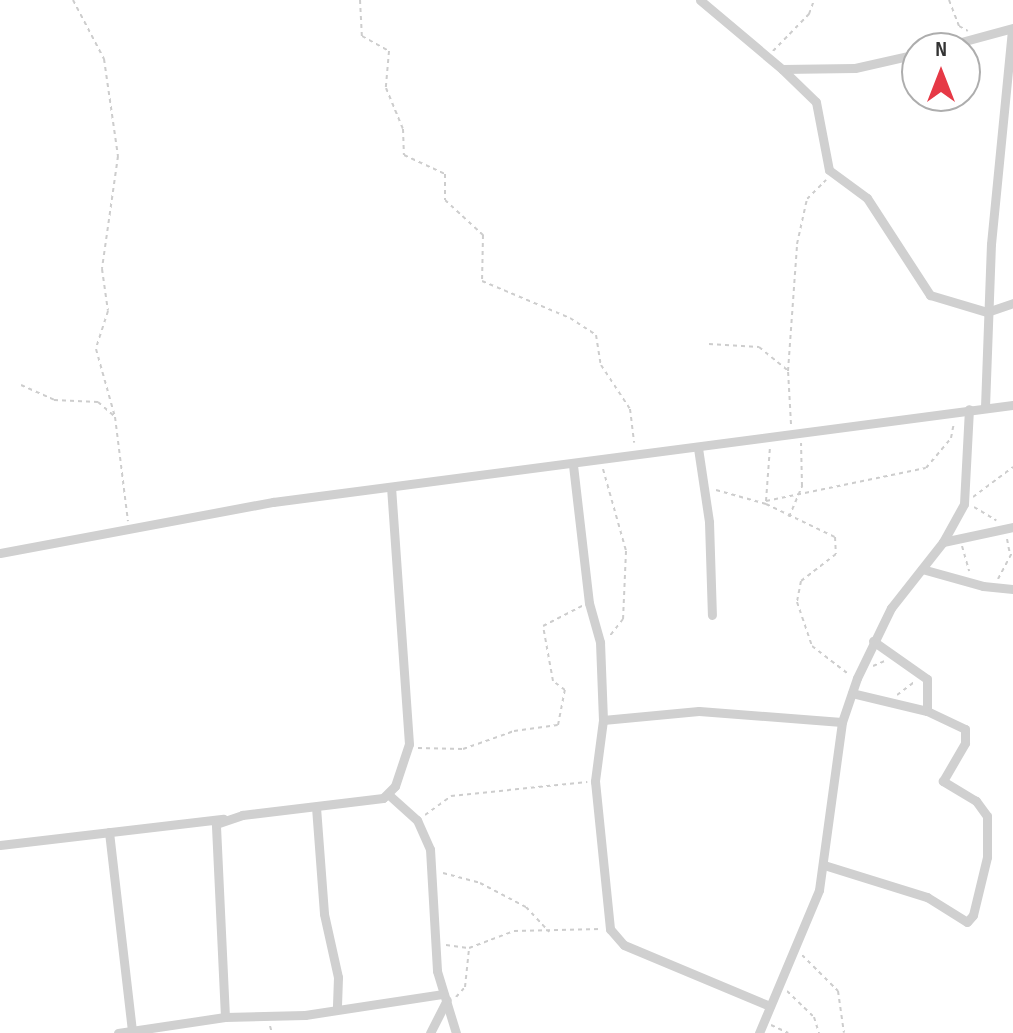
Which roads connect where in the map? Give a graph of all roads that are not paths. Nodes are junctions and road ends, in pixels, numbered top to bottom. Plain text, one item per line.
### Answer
1 (700, 0) edge
2 (1012, 28) edge
3 (981, 36) edge
4 (1012, 44) edge
5 (901, 58) edge
6 (782, 69) junction
7 (1013, 303) edge
8 (987, 312) junction
9 (1013, 405) edge
10 (985, 407) junction
11 (969, 409) junction
12 (698, 448) junction
13 (573, 465) junction
14 (391, 489) junction
15 (1008, 527) edge
16 (943, 542) junction
17 (0, 553) edge
18 (922, 569) junction
19 (1013, 589) edge
20 (712, 615) dead end
21 (873, 641) junction
22 (852, 693) junction
23 (927, 711) junction
24 (603, 720) junction
25 (842, 722) junction
26 (389, 795) junction
27 (316, 807) junction
28 (223, 819) junction
29 (109, 832) junction
30 (0, 845) edge
31 (824, 865) junction
32 (445, 997) junction
33 (770, 1006) junction
34 (337, 1009) junction
35 (225, 1017) junction
36 (132, 1032) edge
37 (118, 1033) edge
38 (430, 1033) edge
39 (456, 1033) edge
40 (759, 1033) edge

1 - 6 street
2 - 3 street
2 - 4 street
4 - 8 street
5 - 6 street
6 - 8 street
7 - 8 street
8 - 10 street
9 - 10 street
10 - 11 street
11 - 12 street
11 - 16 street
12 - 13 street
12 - 20 street
13 - 14 street
13 - 24 street
14 - 17 street
14 - 26 street
15 - 16 street
16 - 18 street
18 - 19 street
18 - 21 street
21 - 22 street
21 - 23 street
22 - 23 street
22 - 25 street
23 - 31 street
24 - 25 street
24 - 33 street
25 - 31 street
26 - 27 street
26 - 32 street
27 - 28 street
27 - 34 street
28 - 29 street
28 - 35 street
29 - 30 street
29 - 36 street
31 - 33 street
32 - 34 street
32 - 38 street
32 - 39 street
33 - 40 street
34 - 35 street
35 - 36 street
36 - 37 street

